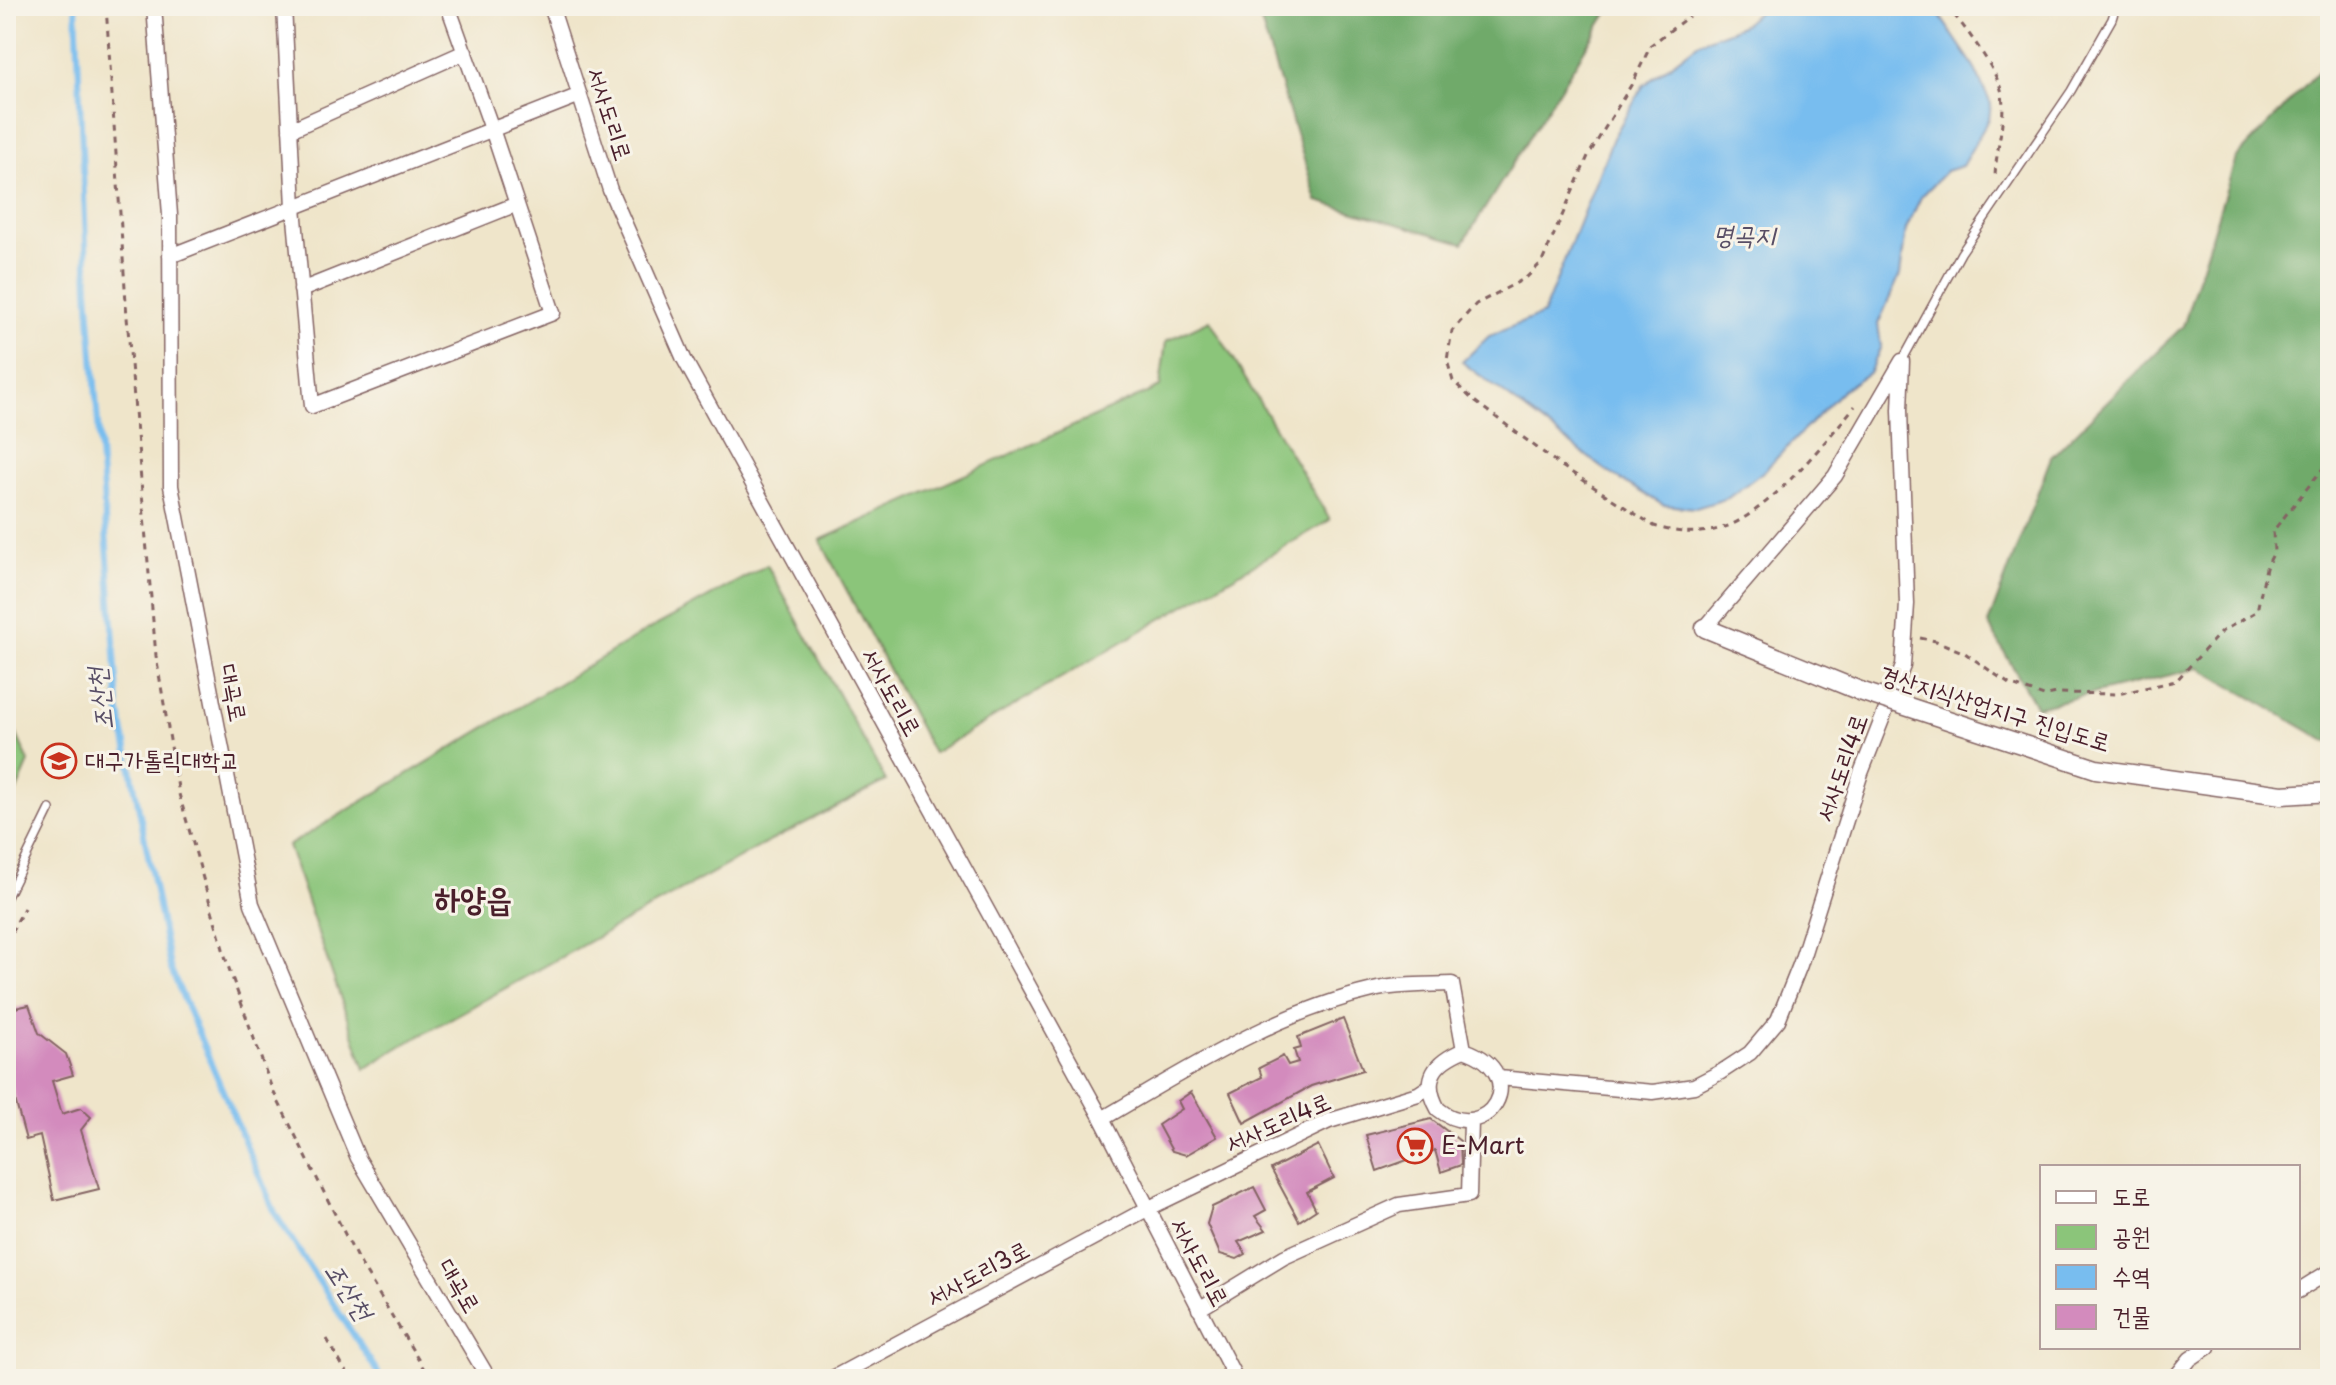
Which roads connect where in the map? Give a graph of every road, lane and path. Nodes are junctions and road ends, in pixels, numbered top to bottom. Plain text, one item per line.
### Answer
1 (154, 6) edge
2 (284, 6) edge
3 (448, 6) edge
4 (551, 6) edge
5 (1702, 6) edge
6 (1946, 6) edge
7 (2116, 6) edge
8 (465, 52) junction
9 (580, 95) junction
10 (492, 129) junction
11 (290, 130) junction
12 (1995, 201) junction
13 (517, 204) junction
14 (294, 207) junction
15 (170, 256) junction
16 (301, 290) junction
17 (1902, 361) junction
18 (1883, 394) junction
19 (2330, 410) edge
20 (1705, 628) joint
21 (1905, 636) junction
22 (2330, 792) edge
23 (50, 809) dead end
24 (6, 899) edge
25 (24, 908) dead end
26 (6, 943) edge
27 (1464, 1050) junction
28 (1499, 1078) junction
29 (1430, 1086) junction
30 (1102, 1119) junction
31 (1471, 1121) junction
32 (1147, 1209) junction
33 (2330, 1271) edge
34 (2300, 1290) edge
35 (1199, 1309) junction
36 (327, 1339) dead end
37 (2205, 1349) edge
38 (350, 1379) edge
39 (489, 1379) edge
40 (831, 1379) edge
41 (1236, 1379) edge
42 (2174, 1379) edge

1 - 15 street, 대곡로
2 - 11 street
3 - 8 street
4 - 9 street, 서사도리로
5 - 18 path
6 - 12 path
7 - 12 lane
8 - 10 street
8 - 11 street
9 - 10 street
9 - 30 street, 서사도리로
10 - 13 street
10 - 14 street
11 - 14 street
12 - 17 lane
13 - 16 street
13 - 16 street
14 - 15 street
14 - 16 street
15 - 39 street, 대곡로
17 - 18 street
17 - 21 street, 서사도리4로
18 - 20 street
19 - 21 path
20 - 22 street, 경산지식산업지구 진입도로, bridge
21 - 28 street, 서사도리4로
23 - 24 lane
25 - 26 path
27 - 28 street
27 - 29 street
27 - 30 street
28 - 31 street
29 - 31 street
29 - 32 street, 서사도리4로
30 - 32 street, 서사도리로
31 - 35 street
32 - 35 street, 서사도리로
32 - 40 street, 서사도리3로
33 - 34 street
35 - 41 street, 서사도리로
36 - 38 path
37 - 42 street

